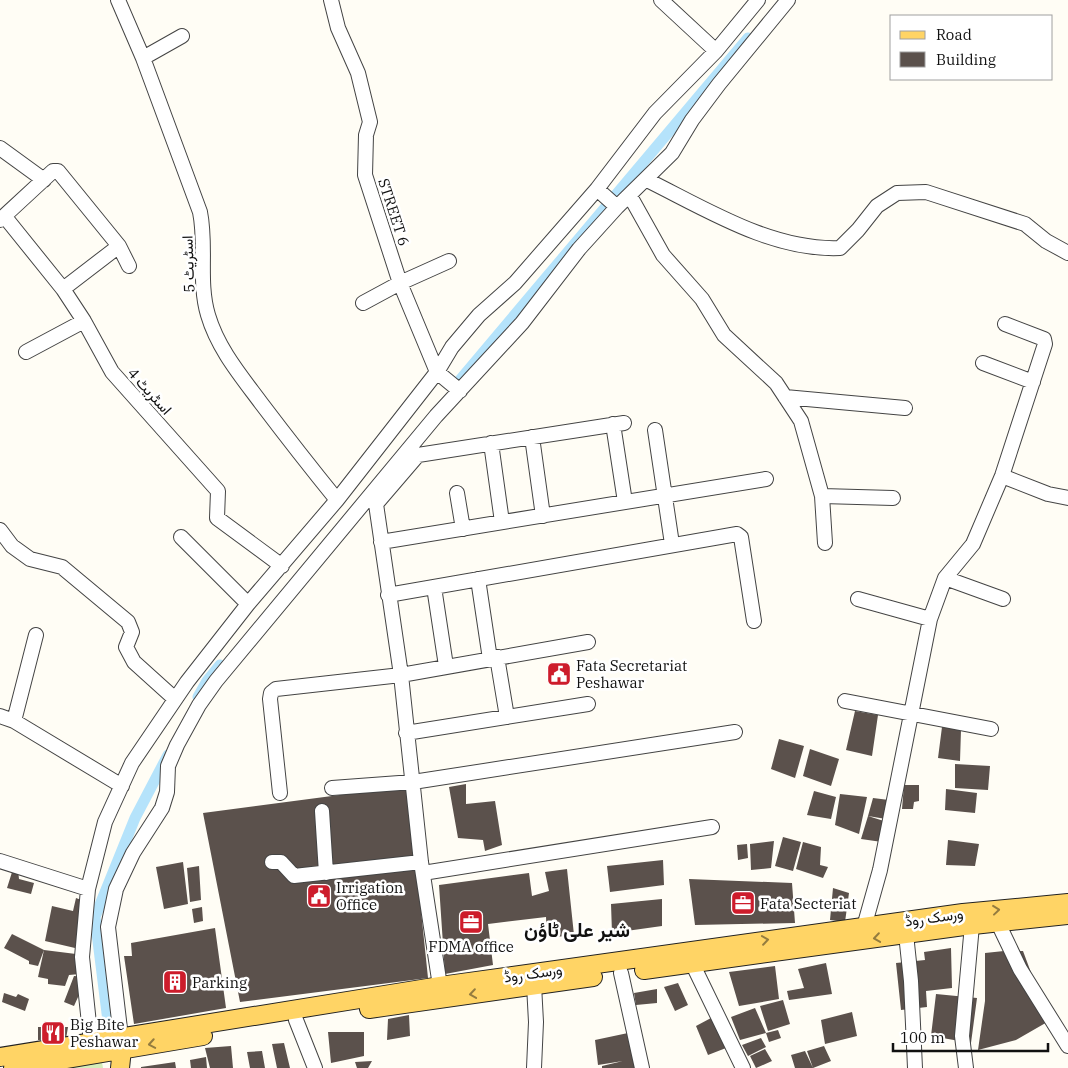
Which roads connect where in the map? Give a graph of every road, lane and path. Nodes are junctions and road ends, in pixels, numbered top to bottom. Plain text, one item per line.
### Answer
1 (118, 0) edge
2 (331, 0) edge
3 (661, 0) edge
4 (758, 0) edge
5 (788, 0) edge
6 (736, 27) junction
7 (182, 36) dead end
8 (754, 40) junction
9 (716, 51) junction
10 (143, 58) junction
11 (0, 148) edge
12 (44, 180) junction
13 (647, 180) junction
14 (597, 189) junction
15 (630, 196) junction
16 (617, 207) junction
17 (3, 218) edge
18 (119, 246) junction
19 (1068, 253) edge
20 (449, 262) dead end
21 (129, 266) dead end
22 (400, 283) junction
23 (63, 289) junction
24 (363, 303) dead end
25 (84, 320) junction
26 (1005, 324) dead end
27 (26, 352) dead end
28 (983, 363) dead end
29 (437, 372) junction
30 (1033, 382) junction
31 (459, 391) junction
32 (785, 397) junction
33 (905, 408) dead end
34 (655, 430) dead end
35 (532, 437) junction
36 (491, 443) junction
37 (1002, 476) junction
38 (766, 479) dead end
39 (457, 493) dead end
40 (665, 496) junction
41 (822, 496) junction
42 (893, 498) dead end
43 (1068, 498) edge
44 (337, 500) junction
45 (625, 502) junction
46 (543, 516) junction
47 (502, 522) junction
48 (463, 529) junction
49 (0, 530) edge
50 (182, 537) dead end
51 (381, 542) junction
52 (825, 543) dead end
53 (672, 544) junction
54 (282, 566) junction
55 (945, 578) junction
56 (478, 579) junction
57 (434, 587) junction
58 (388, 595) junction
59 (858, 599) dead end
60 (1002, 599) dead end
61 (248, 604) junction
62 (930, 619) junction
63 (754, 621) dead end
64 (36, 635) dead end
65 (588, 642) dead end
66 (494, 658) junction
67 (446, 666) junction
68 (401, 675) junction
69 (175, 699) junction
70 (845, 701) dead end
71 (588, 704) dead end
72 (910, 714) junction
73 (0, 716) edge
74 (506, 717) junction
75 (14, 721) junction
76 (991, 729) dead end
77 (735, 732) dead end
78 (406, 733) junction
79 (413, 782) junction
80 (122, 786) junction
81 (332, 788) dead end
82 (280, 793) dead end
83 (322, 811) dead end
84 (712, 827) dead end
85 (0, 860) edge
86 (272, 862) dead end
87 (422, 867) junction
88 (326, 873) junction
89 (88, 889) junction
90 (1068, 903) edge
91 (1046, 911) junction
92 (1068, 916) edge
93 (938, 923) junction
94 (998, 923) junction
95 (972, 926) junction
96 (864, 927) junction
97 (906, 934) junction
98 (692, 963) junction
99 (622, 973) junction
100 (534, 985) junction
101 (441, 992) junction
102 (295, 1014) junction
103 (119, 1043) junction
104 (1068, 1046) edge
105 (93, 1052) edge
106 (55, 1054) junction
107 (0, 1057) edge
108 (13, 1068) edge
109 (120, 1068) edge
110 (314, 1068) edge
111 (534, 1068) edge
112 (642, 1068) edge
113 (743, 1068) edge
114 (915, 1068) edge
115 (966, 1068) edge

1 - 10 street, اسٹریٹ 5
2 - 22 street, STREET 6
3 - 9 street
4 - 6 street
5 - 8 street
6 - 8 street
6 - 9 street
7 - 10 street
8 - 13 street
9 - 14 street
10 - 44 street, اسٹریٹ 5
11 - 12 street
12 - 17 street
12 - 18 street
13 - 15 street
13 - 19 street
14 - 16 street
14 - 29 street
15 - 16 street
15 - 32 street
16 - 31 street
17 - 23 street, اسٹریٹ 4
18 - 21 street
18 - 23 street
20 - 22 street
22 - 24 street
22 - 29 street, STREET 6
23 - 25 street, اسٹریٹ 4
25 - 27 street
25 - 54 street, اسٹریٹ 4
26 - 30 street
28 - 30 street
29 - 31 street
29 - 44 street
30 - 37 street
31 - 103 street
32 - 33 street
32 - 41 street
34 - 40 street
35 - 36 street
35 - 45 street
35 - 46 street
36 - 47 street
36 - 51 street
37 - 43 street
37 - 55 street
38 - 40 street
39 - 48 street
40 - 45 street
40 - 53 street
41 - 42 street
41 - 52 street
44 - 54 street
45 - 46 street
46 - 47 street
47 - 48 street
48 - 51 street
49 - 69 street
50 - 61 street
51 - 58 street
53 - 56 street
53 - 63 street
54 - 61 street
55 - 60 street
55 - 62 street
56 - 57 street
56 - 66 street
57 - 58 street
57 - 67 street
58 - 68 street
59 - 62 street
61 - 69 street
62 - 72 street
64 - 75 street
65 - 66 street
66 - 67 street
66 - 74 street
67 - 68 street
68 - 78 street
68 - 82 street
69 - 80 street
70 - 72 street
71 - 74 street
72 - 76 street
72 - 96 street
73 - 75 street
74 - 78 street
75 - 80 street
77 - 79 street
78 - 79 street
79 - 81 street
79 - 87 street
80 - 89 street
83 - 88 street
84 - 87 street
85 - 89 street
86 - 88 street
87 - 88 street
87 - 101 street
89 - 105 street
90 - 91 main road, ورسک روڈ
91 - 92 main road, ورسک روڈ
93 -> 91 main road, ورسک روڈ
91 - 94 main road, ورسک روڈ
93 - 95 main road, ورسک روڈ
93 - 96 main road, ورسک روڈ
93 - 97 main road, ورسک روڈ
94 - 95 main road, ورسک روڈ
94 - 104 street
95 - 115 street
101 -> 96 main road, ورسک روڈ
97 -> 98 main road, ورسک روڈ
97 - 114 street
98 - 99 main road, ورسک روڈ
98 - 113 street
99 - 100 main road, ورسک روڈ
99 - 112 street
100 -> 101 main road, ورسک روڈ
100 - 111 street
101 - 102 main road, ورسک روڈ
102 - 103 main road, ورسک روڈ
102 - 110 street
103 - 105 main road, ورسک روڈ
103 - 109 main road
105 - 106 main road, ورسک روڈ
106 - 107 main road, ورسک روڈ
106 - 108 main road, ورسک روڈ

